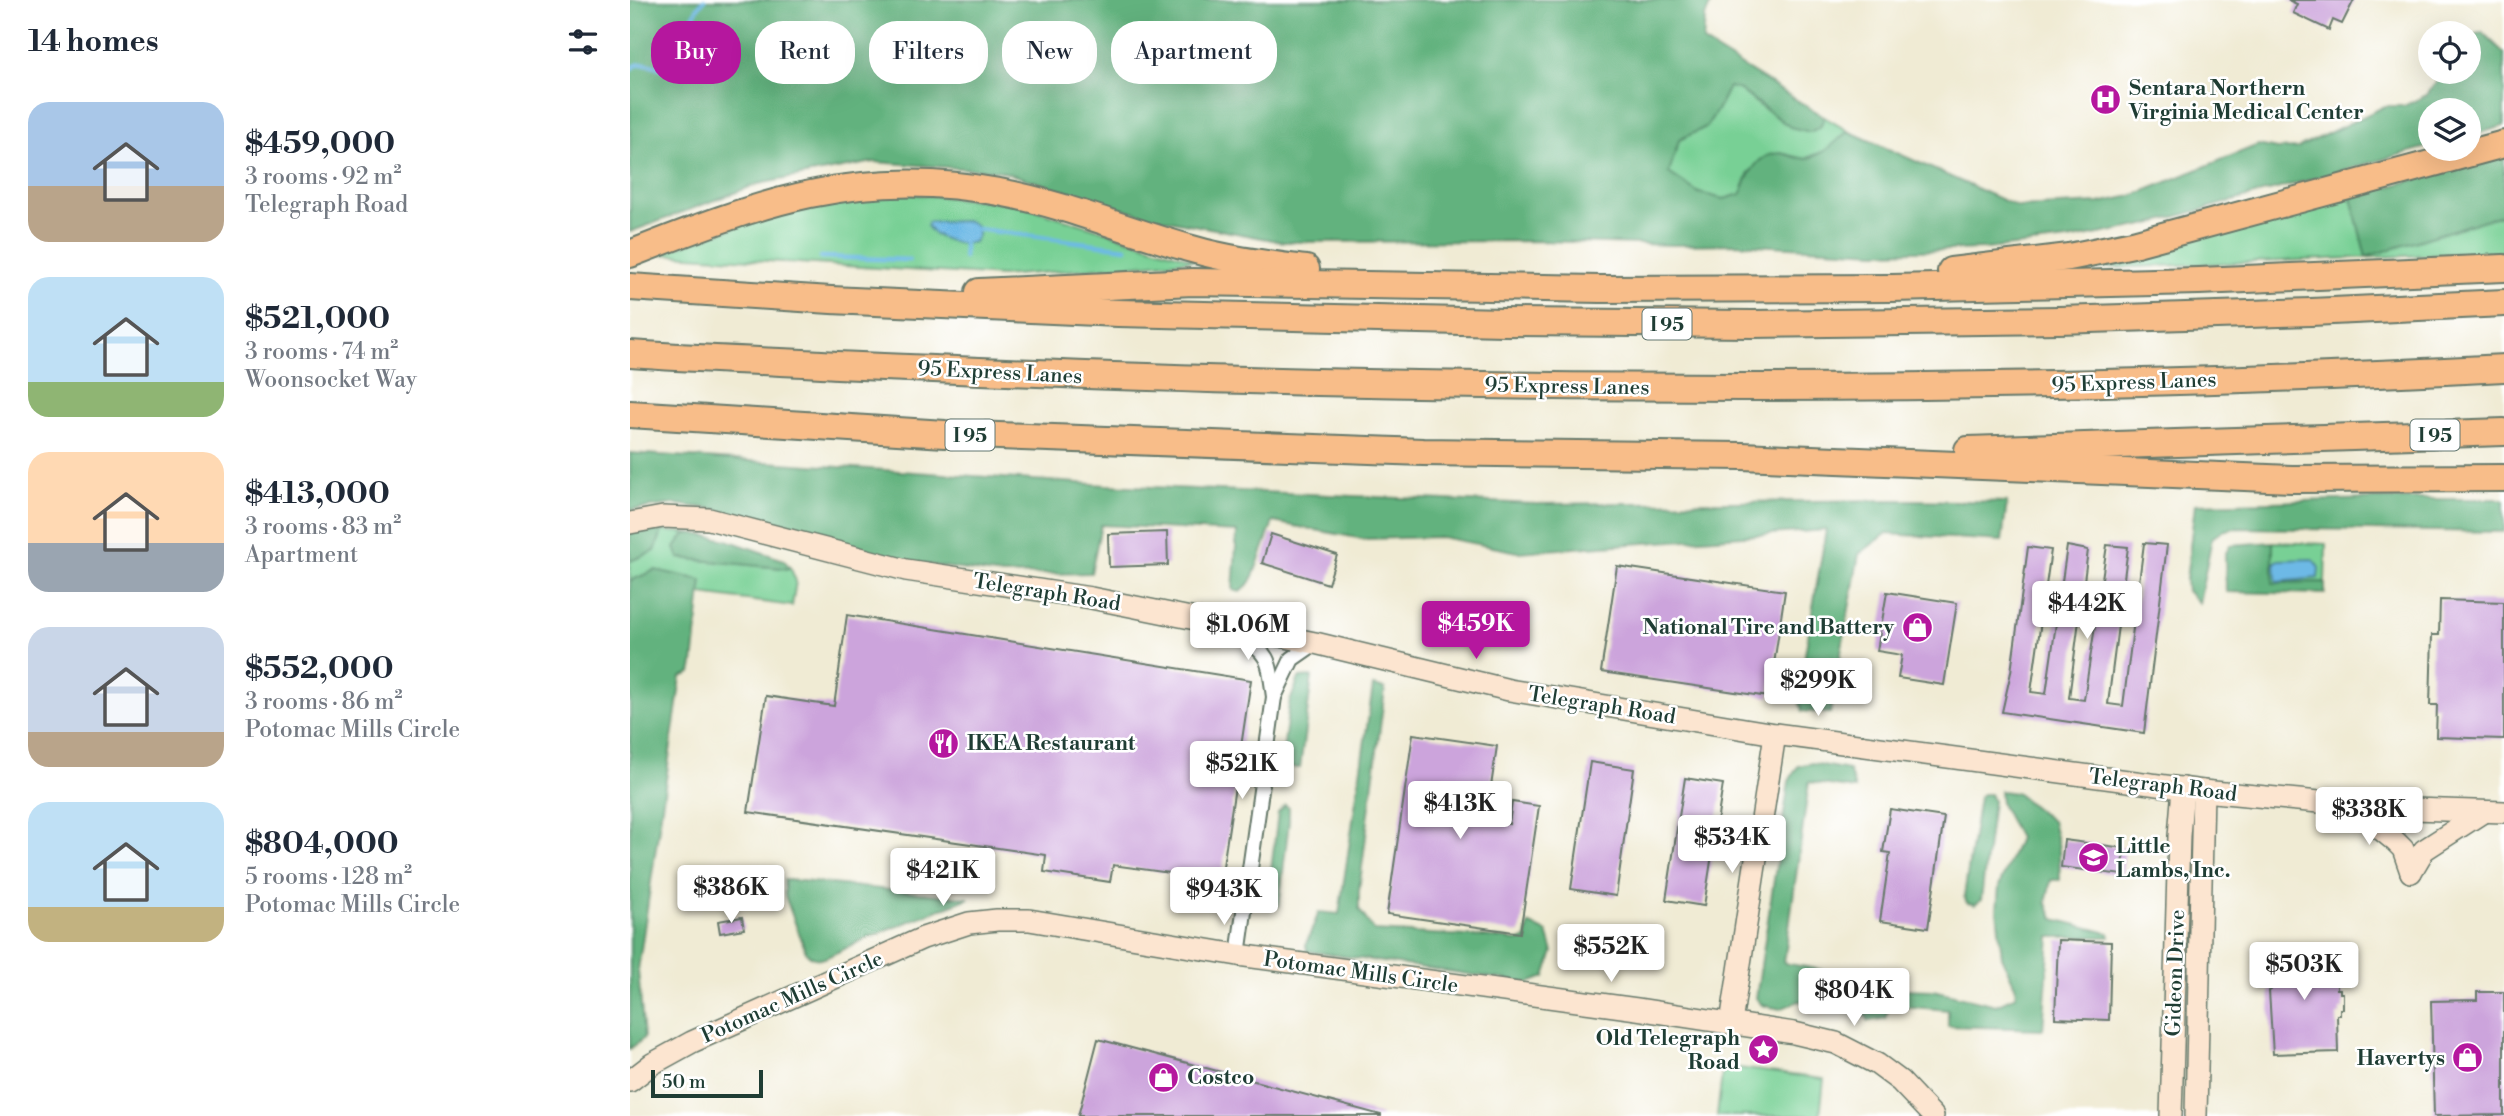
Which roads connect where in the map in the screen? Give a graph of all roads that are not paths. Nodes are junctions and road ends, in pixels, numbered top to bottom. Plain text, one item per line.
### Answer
1 (2504, 144) edge
2 (630, 254) edge
3 (2504, 268) edge
4 (1441, 286) junction
5 (630, 287) edge
6 (1741, 288) junction
7 (831, 300) junction
8 (2504, 303) edge
9 (630, 354) edge
10 (2504, 368) edge
11 (630, 414) edge
12 (2504, 432) edge
13 (1742, 456) junction
14 (2504, 478) edge
15 (630, 523) edge
16 (1227, 624) junction
17 (1315, 643) junction
18 (1274, 697) junction
19 (1775, 733) junction
20 (2193, 789) junction
21 (2351, 806) junction
22 (2494, 812) edge
23 (1238, 955) junction
24 (1731, 1023) junction
25 (630, 1081) edge
26 (1933, 1116) edge
27 (2171, 1116) edge
28 (2196, 1116) edge

1 - 6 highway
2 - 4 highway
3 - 6 highway
4 - 6 highway
4 - 7 highway
5 - 7 highway, I 95
7 - 8 highway, I 95
9 - 10 highway, 95 Express Lanes
11 - 13 highway, I 95
12 - 13 highway, I 95
13 - 14 highway
15 - 16 street, Telegraph Road
16 - 17 street, Telegraph Road
16 - 18 street
17 - 18 street
17 - 19 street, Telegraph Road
18 - 23 street
19 - 20 street, Telegraph Road
19 - 24 street
20 - 21 street, Telegraph Road
20 - 27 street, Gideon Drive
20 - 28 street, Gideon Drive
21 - 22 street, Telegraph Road
21 - 22 street
23 - 24 street, Potomac Mills Circle
23 - 25 street, Potomac Mills Circle
24 - 26 street, Potomac Mills Circle

